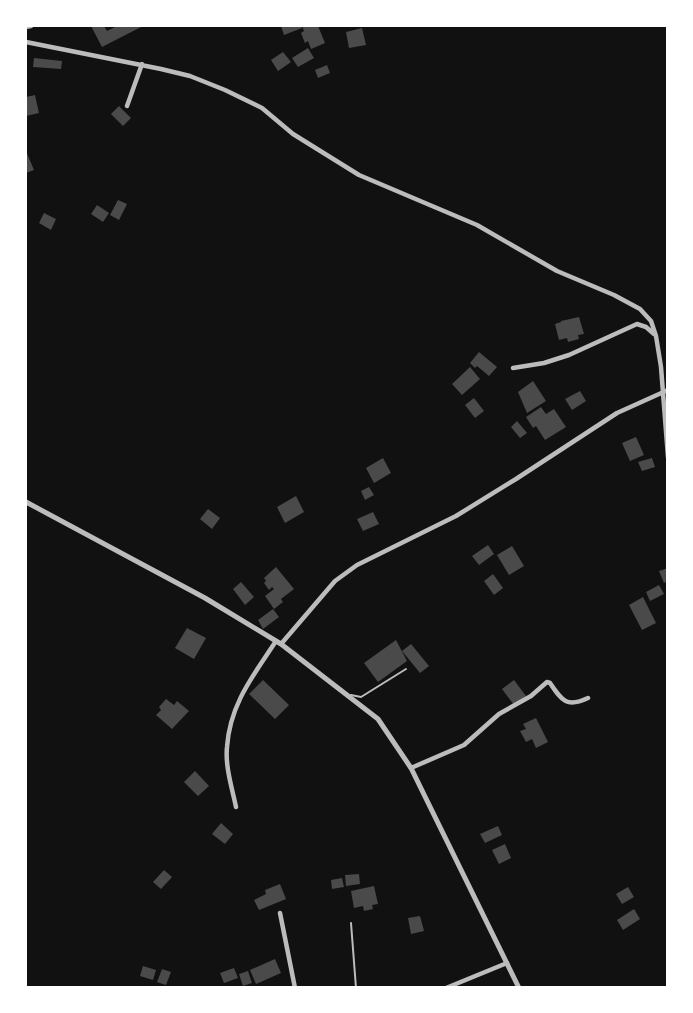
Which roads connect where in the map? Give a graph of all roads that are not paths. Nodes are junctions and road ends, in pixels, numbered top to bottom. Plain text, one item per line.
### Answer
1 (30, 26) edge
2 (26, 27) edge
3 (26, 42) edge
4 (142, 64) junction
5 (127, 106) dead end
6 (656, 336) junction
7 (513, 368) dead end
8 (668, 390) edge
9 (661, 393) junction
10 (668, 457) edge
11 (26, 502) edge
12 (279, 643) junction
13 (406, 669) dead end
14 (345, 694) junction
15 (588, 698) dead end
16 (411, 768) junction
17 (236, 807) dead end
18 (280, 913) dead end
19 (351, 923) dead end
20 (507, 963) junction
21 (295, 987) edge
22 (356, 987) edge
23 (446, 987) edge
24 (519, 987) edge

1 - 2 street
3 - 4 street
4 - 5 street
4 - 6 street
6 - 7 street
6 - 9 street
8 - 9 street
9 - 10 street
9 - 12 street
11 - 12 street
12 - 14 street
12 - 17 street
13 - 14 lane
14 - 16 street
15 - 16 street
16 - 20 street
18 - 21 street
19 - 22 lane
20 - 23 street
20 - 24 street

